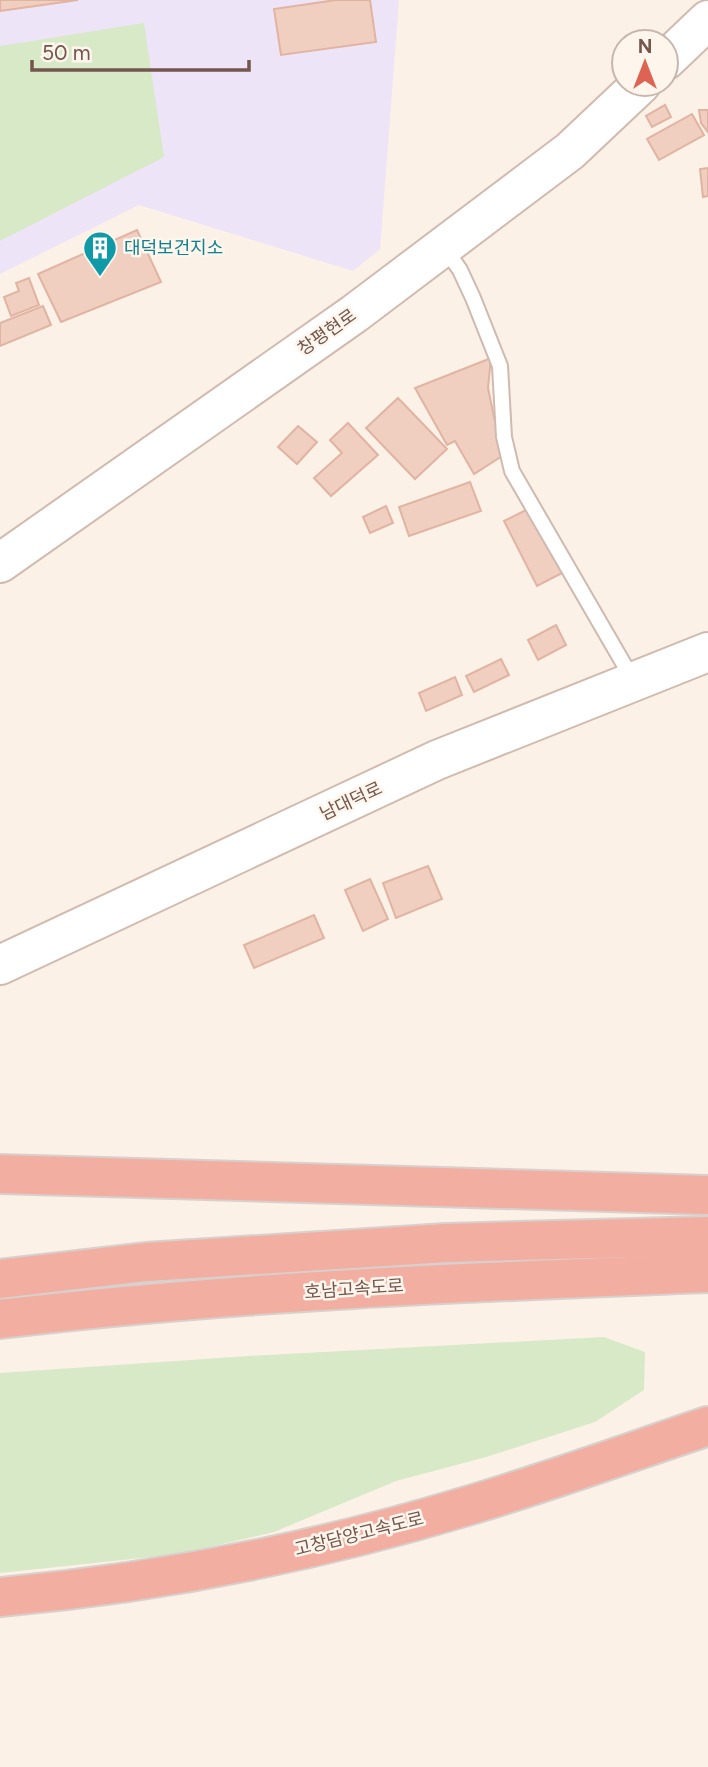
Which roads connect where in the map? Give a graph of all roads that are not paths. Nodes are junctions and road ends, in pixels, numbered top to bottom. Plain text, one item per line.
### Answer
1 (708, 20) edge
2 (680, 47) edge
3 (626, 98) edge
4 (443, 246) junction
5 (0, 563) edge
6 (708, 652) edge
7 (634, 682) junction
8 (0, 965) edge
9 (0, 1174) edge
10 (708, 1195) edge
11 (708, 1236) edge
12 (708, 1273) edge
13 (0, 1279) edge
14 (0, 1319) edge
15 (708, 1426) edge
16 (0, 1597) edge

1 - 2 main road
3 - 4 main road, 창평현로
4 - 5 main road, 창평현로
4 - 7 lane
6 - 7 main road, 남대덕로
7 - 8 main road, 남대덕로
9 - 10 highway
11 - 13 highway
12 - 14 highway, 호남고속도로
15 - 16 highway, 고창담양고속도로

